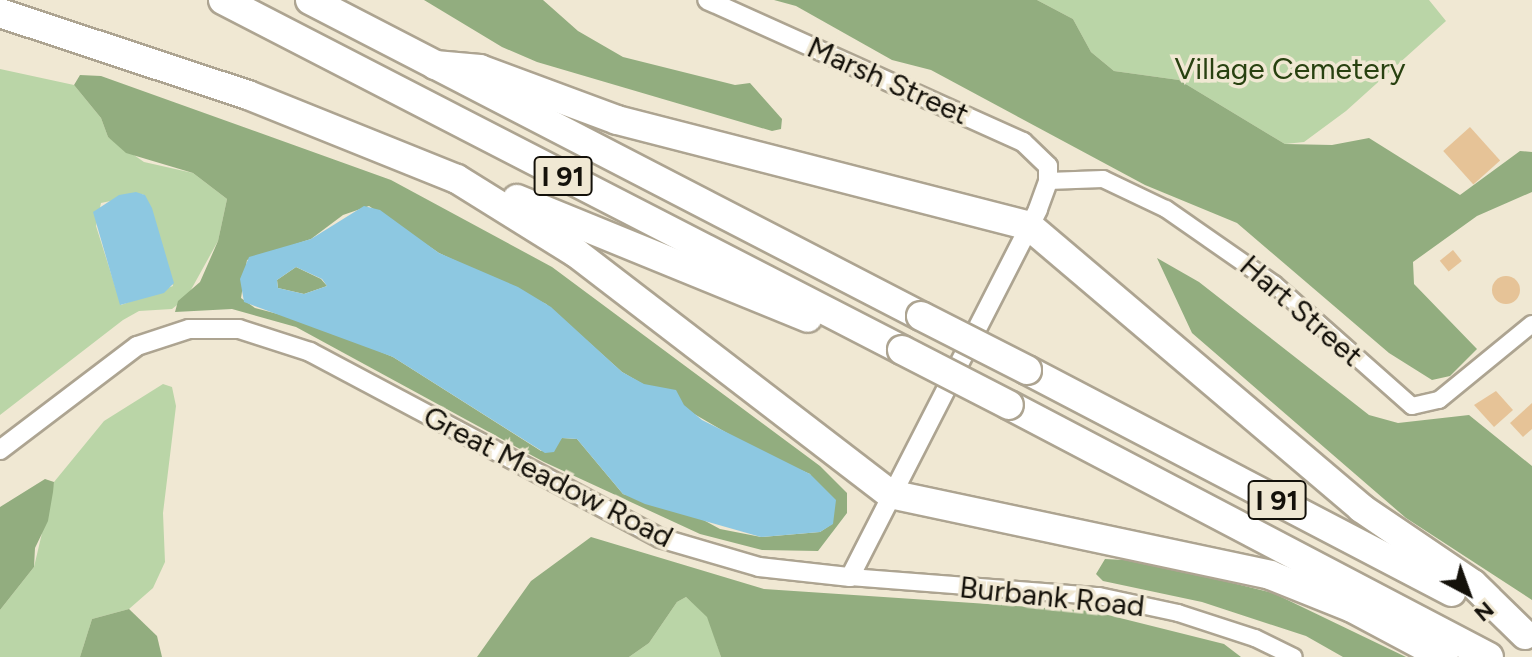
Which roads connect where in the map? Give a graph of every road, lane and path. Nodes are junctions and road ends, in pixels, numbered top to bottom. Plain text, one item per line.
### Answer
1 (223, 0) edge
2 (310, 0) edge
3 (707, 0) edge
4 (0, 13) edge
5 (0, 25) edge
6 (52, 33) junction
7 (435, 65) junction
8 (457, 179) junction
9 (1048, 181) junction
10 (1029, 226) junction
11 (1532, 324) edge
12 (853, 325) junction
13 (0, 450) edge
14 (890, 494) junction
15 (850, 577) junction
16 (1529, 637) edge
17 (1294, 657) edge
18 (1444, 657) edge
19 (1489, 657) edge

1 - 12 highway, I 91
2 - 7 highway, I 91
3 - 9 street, Marsh Street
4 - 6 highway
5 - 6 highway
6 - 8 highway
7 - 10 highway
7 - 16 highway, I 91, bridge
8 - 12 highway
8 - 14 highway
9 - 10 street
9 - 11 street, Hart Street
10 - 14 street
10 - 16 highway
12 - 19 highway, I 91, bridge
13 - 15 street, Great Meadow Road
14 - 15 street
14 - 18 highway
15 - 17 street, Burbank Road

